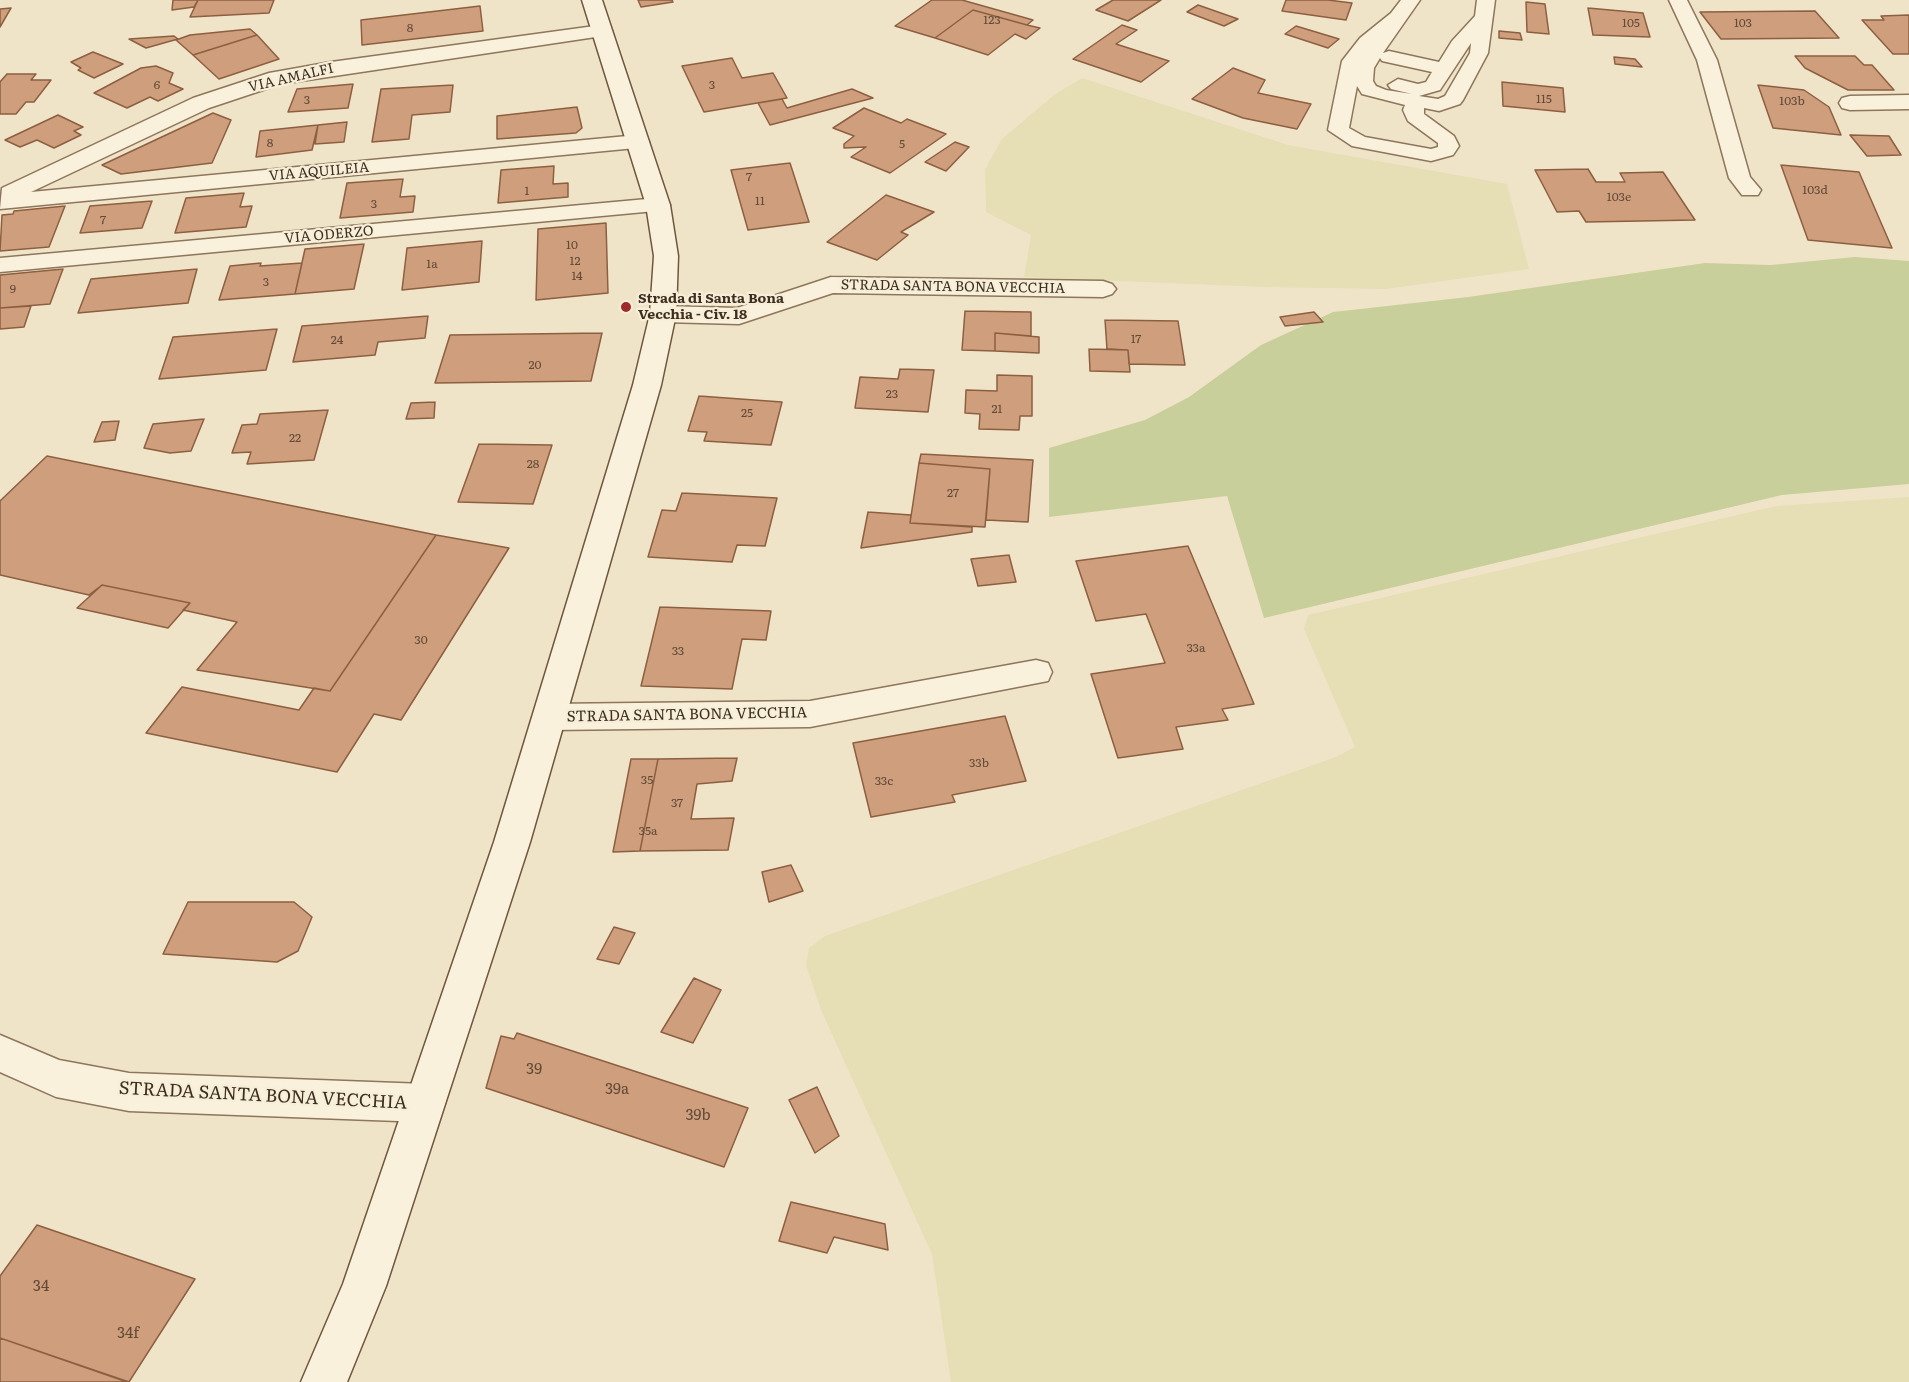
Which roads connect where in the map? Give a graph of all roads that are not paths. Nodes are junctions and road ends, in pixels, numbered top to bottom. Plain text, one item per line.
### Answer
1 (592, 0) edge
2 (1411, 0) edge
3 (1429, 0) edge
4 (1678, 0) edge
5 (1485, 9) edge
6 (1396, 17) junction
7 (602, 31) junction
8 (1909, 102) edge
9 (1850, 103) dead end
10 (1418, 112) junction
11 (1340, 120) junction
12 (638, 142) junction
13 (1750, 190) dead end
14 (0, 200) edge
15 (658, 205) junction
16 (0, 265) edge
17 (1103, 289) dead end
18 (663, 314) junction
19 (1036, 672) dead end
20 (550, 717) junction
21 (0, 1053) edge
22 (425, 1103) junction
23 (324, 1382) edge

1 - 7 street, STRADA SANTA BONA VECCHIA
2 - 6 lane
3 - 5 lane
4 - 13 lane
5 - 10 lane
6 - 10 lane
6 - 11 lane
7 - 12 street, STRADA SANTA BONA VECCHIA
7 - 14 street, VIA AMALFI
8 - 9 street
10 - 11 lane
10 - 11 lane
12 - 14 street, VIA AQUILEIA
12 - 15 street, STRADA SANTA BONA VECCHIA
15 - 16 street, VIA ODERZO
15 - 18 street, STRADA SANTA BONA VECCHIA
17 - 18 street, STRADA SANTA BONA VECCHIA
18 - 20 street, STRADA SANTA BONA VECCHIA
19 - 20 street, STRADA SANTA BONA VECCHIA
20 - 22 street, STRADA SANTA BONA VECCHIA
21 - 22 street, STRADA SANTA BONA VECCHIA
22 - 23 street, STRADA SANTA BONA VECCHIA

